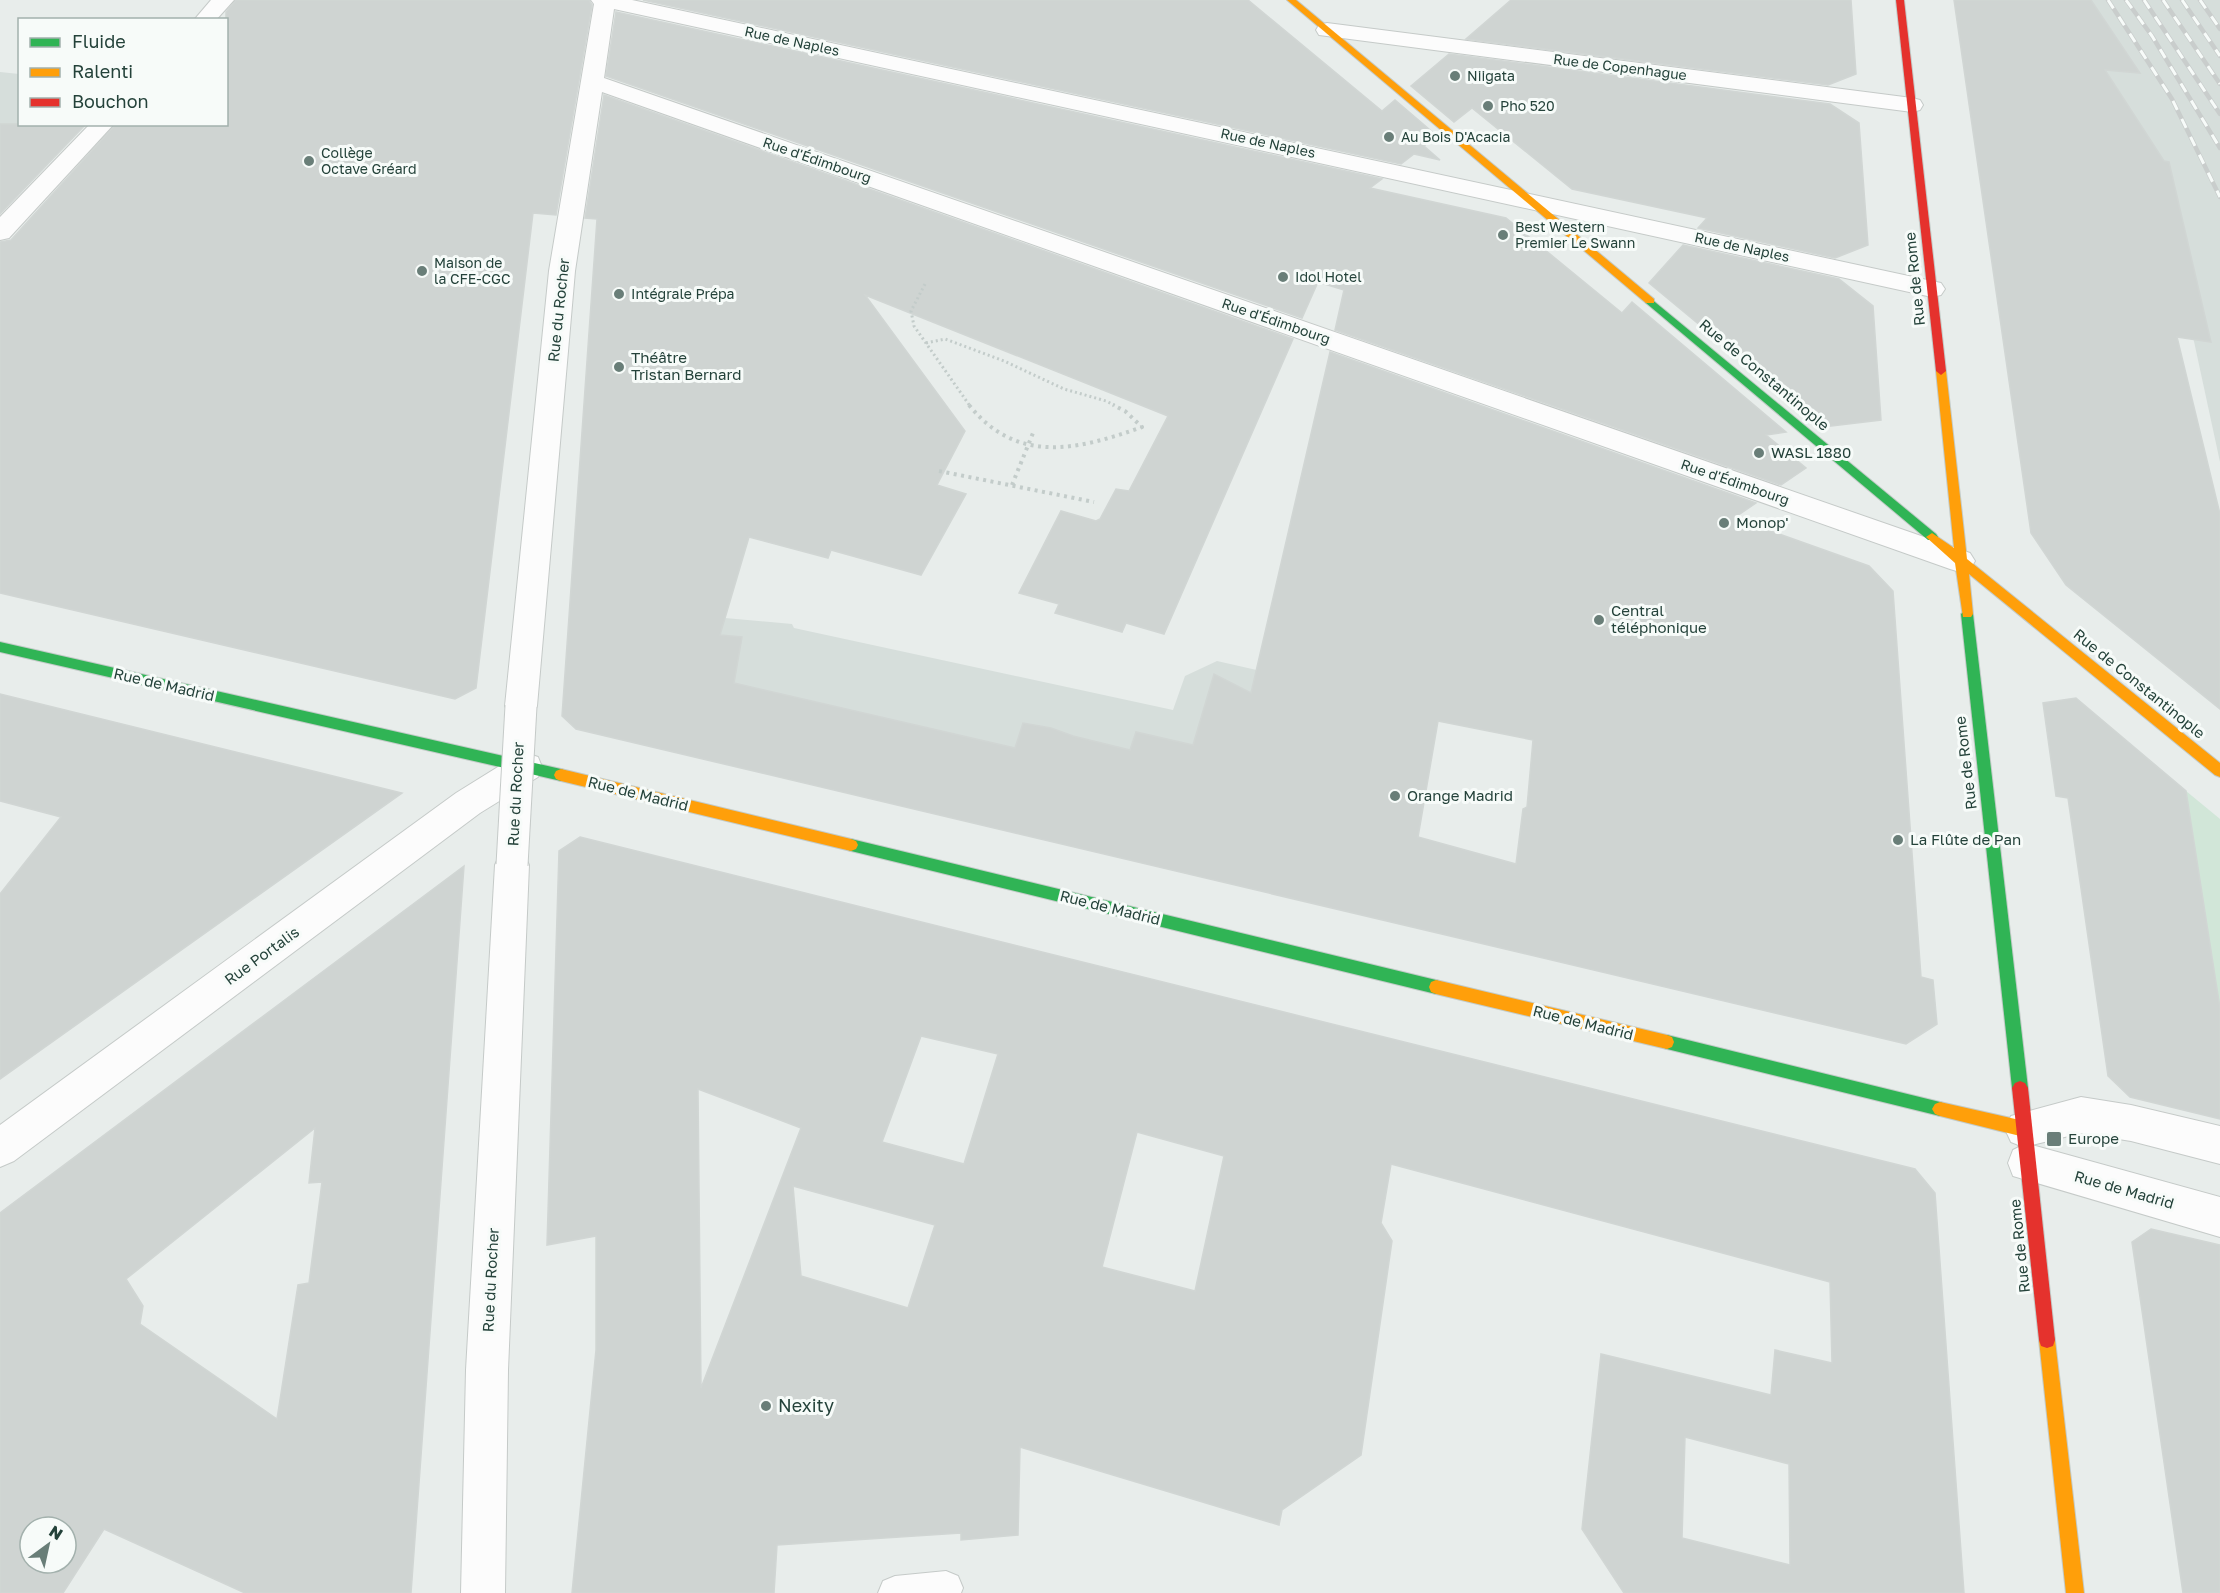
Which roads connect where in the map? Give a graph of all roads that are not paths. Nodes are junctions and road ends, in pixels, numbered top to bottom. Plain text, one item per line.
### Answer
1 (223, 0) edge
2 (604, 0) edge
3 (1291, 0) edge
4 (1900, 0) edge
5 (206, 18) edge
6 (1327, 30) junction
7 (592, 81) junction
8 (1912, 105) junction
9 (101, 126) edge
10 (1533, 201) junction
11 (0, 232) edge
12 (1932, 289) junction
13 (1960, 561) junction
14 (0, 648) edge
15 (526, 767) junction
16 (2220, 771) edge
17 (2220, 1145) edge
18 (2026, 1146) junction
19 (0, 1148) edge
20 (2220, 1217) edge
21 (946, 1588) dead end
22 (483, 1593) edge
23 (895, 1593) edge
24 (2075, 1593) edge

1 - 5 street
2 - 7 street, Rue du Rocher
2 - 10 street, Rue de Naples
3 - 6 main road, Rue de Constantinople
4 - 8 main road, Rue de Rome
6 - 8 street, Rue de Copenhague
6 - 10 main road, Rue de Constantinople
7 - 13 street, Rue d'Édimbourg
7 - 22 street, Rue du Rocher, bridge
8 - 12 main road, Rue de Rome
9 - 11 street
10 - 12 street, Rue de Naples
10 - 13 main road, Rue de Constantinople
12 - 13 main road, Rue de Rome
13 - 16 main road, Rue de Constantinople
13 - 18 main road, Rue de Rome
14 - 15 main road, Rue de Madrid
15 - 18 main road, Rue de Madrid
15 - 19 street, Rue Portalis
17 - 18 street, Rue de Madrid
18 - 20 street, Rue de Madrid
18 - 24 main road, Rue de Rome
21 - 23 lane

